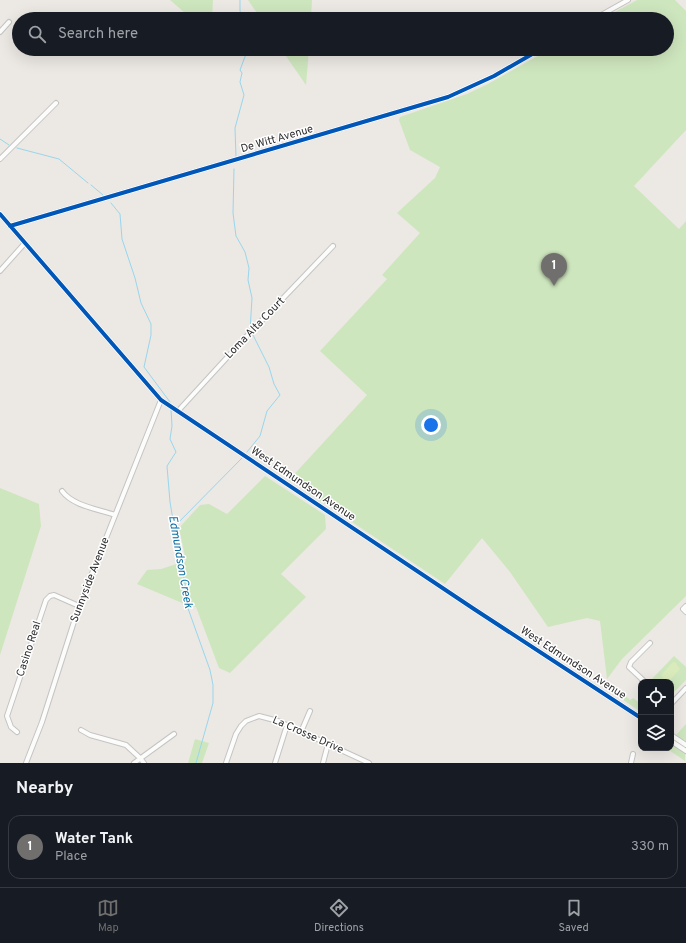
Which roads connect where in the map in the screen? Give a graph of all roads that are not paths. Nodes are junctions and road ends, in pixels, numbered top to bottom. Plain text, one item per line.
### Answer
1 (628, 0) edge
2 (607, 12) edge
3 (9, 22) dead end
4 (0, 32) edge
5 (529, 56) edge
6 (56, 103) dead end
7 (0, 158) edge
8 (0, 214) edge
9 (10, 226) junction
10 (25, 243) junction
11 (333, 246) dead end
12 (0, 271) edge
13 (161, 400) junction
14 (178, 411) junction
15 (62, 491) dead end
16 (115, 514) junction
17 (79, 606) junction
18 (650, 643) dead end
19 (642, 679) edge
20 (686, 688) edge
21 (674, 699) edge
22 (310, 712) dead end
23 (638, 716) edge
24 (287, 725) junction
25 (81, 730) dead end
26 (17, 732) dead end
27 (301, 732) junction
28 (174, 734) dead end
29 (674, 737) edge
30 (674, 743) edge
31 (328, 744) junction
32 (686, 745) edge
33 (686, 751) edge
34 (633, 754) dead end
35 (140, 758) junction
36 (26, 763) edge
37 (134, 763) edge
38 (144, 763) edge
39 (226, 763) edge
40 (275, 763) edge
41 (323, 763) edge
42 (369, 763) edge
43 (631, 763) edge

1 - 2 street
3 - 4 street
5 - 9 street, De Witt Avenue
6 - 7 street
8 - 9 street, West Edmundson Avenue
9 - 10 street, West Edmundson Avenue
10 - 12 street
10 - 13 street, West Edmundson Avenue
11 - 14 street, Loma Alta Court
13 - 14 street, West Edmundson Avenue
13 - 16 street, Sunnyside Avenue
14 - 23 street, West Edmundson Avenue
15 - 16 street
16 - 17 street, Sunnyside Avenue
17 - 26 street, Casino Real
17 - 36 street, Sunnyside Avenue
18 - 19 street
20 - 21 street
22 - 27 street
24 - 27 street, La Crosse Drive
24 - 39 street, La Crosse Drive
24 - 40 street
25 - 35 street
27 - 31 street, La Crosse Drive
28 - 35 street
29 - 32 street
30 - 33 street
31 - 41 street
31 - 42 street, La Crosse Drive
34 - 43 street
35 - 37 street
35 - 38 street

